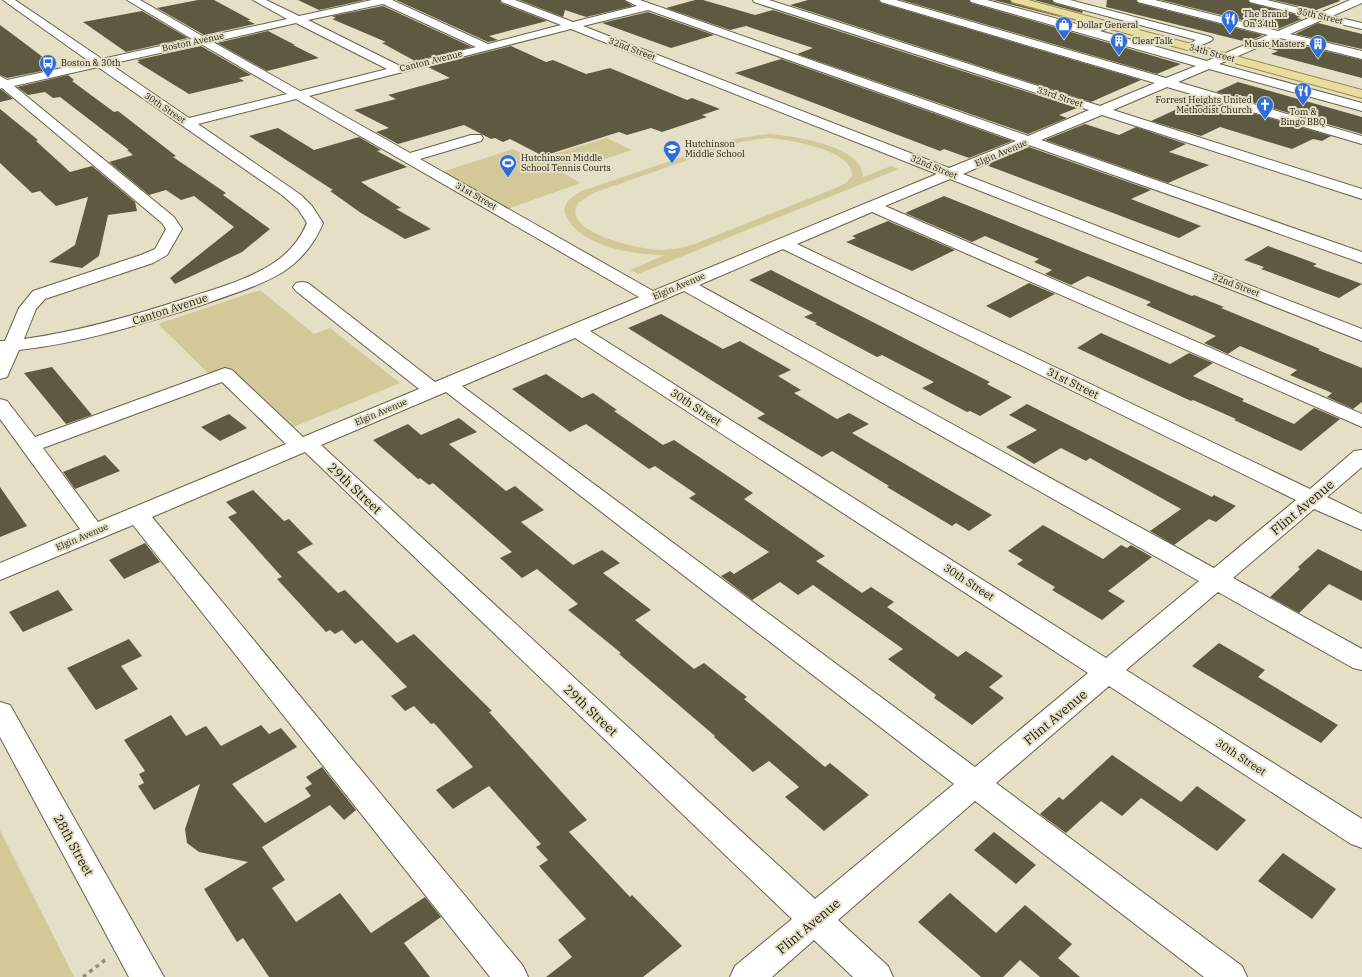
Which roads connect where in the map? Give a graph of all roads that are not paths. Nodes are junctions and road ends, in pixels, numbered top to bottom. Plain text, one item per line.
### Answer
1 (8, 0) edge
2 (132, 0) edge
3 (258, 0) edge
4 (384, 0) edge
5 (506, 0) edge
6 (630, 0) edge
7 (758, 0) edge
8 (885, 0) edge
9 (975, 0) edge
10 (1016, 0) edge
11 (1058, 0) edge
12 (1142, 0) edge
13 (1254, 0) edge
14 (1359, 0) edge
15 (668, 2) dead end
16 (649, 7) junction
17 (1321, 16) junction
18 (297, 20) junction
19 (1107, 25) junction
20 (573, 26) junction
21 (1362, 26) edge
22 (1088, 31) junction
23 (1278, 34) junction
24 (1207, 39) junction
25 (202, 40) junction
26 (486, 47) junction
27 (1190, 47) junction
28 (1231, 49) junction
29 (1362, 55) edge
30 (99, 63) junction
31 (1208, 65) junction
32 (398, 69) junction
33 (1234, 72) junction
34 (1286, 73) junction
35 (1, 83) edge
36 (1167, 83) junction
37 (1342, 88) junction
38 (1265, 89) junction
39 (1193, 91) junction
40 (1308, 93) junction
41 (299, 94) junction
42 (1362, 94) edge
43 (1324, 97) junction
44 (1346, 103) junction
45 (1239, 104) junction
46 (1362, 107) edge
47 (1102, 110) junction
48 (1267, 112) junction
49 (187, 123) junction
50 (1306, 124) junction
51 (476, 138) dead end
52 (1362, 140) edge
53 (1029, 141) junction
54 (409, 158) junction
55 (951, 174) junction
56 (1362, 194) edge
57 (872, 206) junction
58 (315, 223) joint
59 (783, 243) junction
60 (1362, 258) edge
61 (684, 284) junction
62 (302, 288) dead end
63 (652, 298) junction
64 (575, 330) junction
65 (1362, 334) edge
66 (6, 347) edge
67 (0, 374) edge
68 (440, 386) junction
69 (0, 405) edge
70 (1362, 421) edge
71 (303, 444) junction
72 (30, 446) junction
73 (1362, 456) edge
74 (1311, 498) junction
75 (137, 514) junction
76 (1362, 523) edge
77 (94, 532) junction
78 (0, 572) edge
79 (1216, 580) junction
80 (1362, 661) edge
81 (1108, 672) junction
82 (0, 712) edge
83 (975, 785) junction
84 (1362, 835) edge
85 (815, 920) junction
86 (147, 977) edge
87 (511, 977) edge
88 (747, 977) edge
89 (876, 977) edge
90 (1230, 977) edge

1 - 30 street, 30th Street
2 - 25 street, 31st Street
3 - 18 street
4 - 18 street, Boston Avenue
4 - 26 street
5 - 20 street, 32nd Street
6 - 16 street
7 - 47 street, 33rd Street
8 - 36 street
9 - 22 street
10 - 19 main road, 34th Street
11 - 24 street
12 - 23 street
13 - 17 street, 35th Street
14 - 17 street, Elgin Avenue
15 - 16 street, Canton Avenue
16 - 20 street, Canton Avenue
16 - 53 street
17 - 21 street, 35th Street
17 - 23 street, Elgin Avenue
18 - 25 street, Boston Avenue
18 - 32 street
19 - 22 street
19 - 27 main road, 34th Street
20 - 26 street, Canton Avenue
20 - 55 street, 32nd Street
22 - 31 street
23 - 28 street, Elgin Avenue
23 - 29 street
24 - 27 street
24 - 28 street
25 - 30 street, Boston Avenue
25 - 41 street, 31st Street
26 - 32 street, Canton Avenue
27 - 28 main road, 34th Street
28 - 31 street, Elgin Avenue
28 - 34 main road, 34th Street
30 - 35 street, Boston Avenue
30 - 49 street, 30th Street
31 - 33 street
31 - 36 street, Elgin Avenue
32 - 41 street, Canton Avenue
33 - 38 street
33 - 39 street
34 - 37 main road, 34th Street
34 - 38 street
35 - 66 street
36 - 39 street
36 - 47 street, Elgin Avenue
37 - 42 main road, 34th Street
37 - 43 street
38 - 40 street
38 - 45 street
39 - 45 street
40 - 43 street
40 - 48 street
41 - 49 street, Canton Avenue
41 - 54 street, 31st Street
43 - 44 street
44 - 46 street
44 - 50 street
45 - 48 street
47 - 53 street, Elgin Avenue
47 - 56 street, 33rd Street
48 - 50 street
49 - 58 street, 30th Street
50 - 52 street
51 - 54 street
53 - 55 street, Elgin Avenue
53 - 60 street
54 - 63 street, 31st Street
55 - 57 street, Elgin Avenue
55 - 65 street, 32nd Street
57 - 59 street, Elgin Avenue
57 - 70 street
58 - 66 street, Canton Avenue
59 - 61 street, Elgin Avenue
59 - 74 street, 31st Street
61 - 63 street, Elgin Avenue
61 - 79 street
62 - 68 street
63 - 64 street, Elgin Avenue
64 - 68 street, Elgin Avenue
64 - 81 street, 30th Street
66 - 67 street
68 - 71 street, Elgin Avenue
68 - 83 street
69 - 72 street
71 - 72 street, 29th Street
71 - 75 street, Elgin Avenue
71 - 85 street, 29th Street
72 - 77 street
73 - 74 street, Flint Avenue
74 - 76 street, 31st Street
74 - 79 street, Flint Avenue
75 - 77 street, Elgin Avenue
75 - 87 street
77 - 78 street, Elgin Avenue
79 - 80 street
79 - 81 street, Flint Avenue
81 - 83 street, Flint Avenue
81 - 84 street, 30th Street
82 - 86 street, 28th Street
83 - 85 street, Flint Avenue
83 - 90 street
85 - 88 street, Flint Avenue
85 - 89 street, 29th Street

